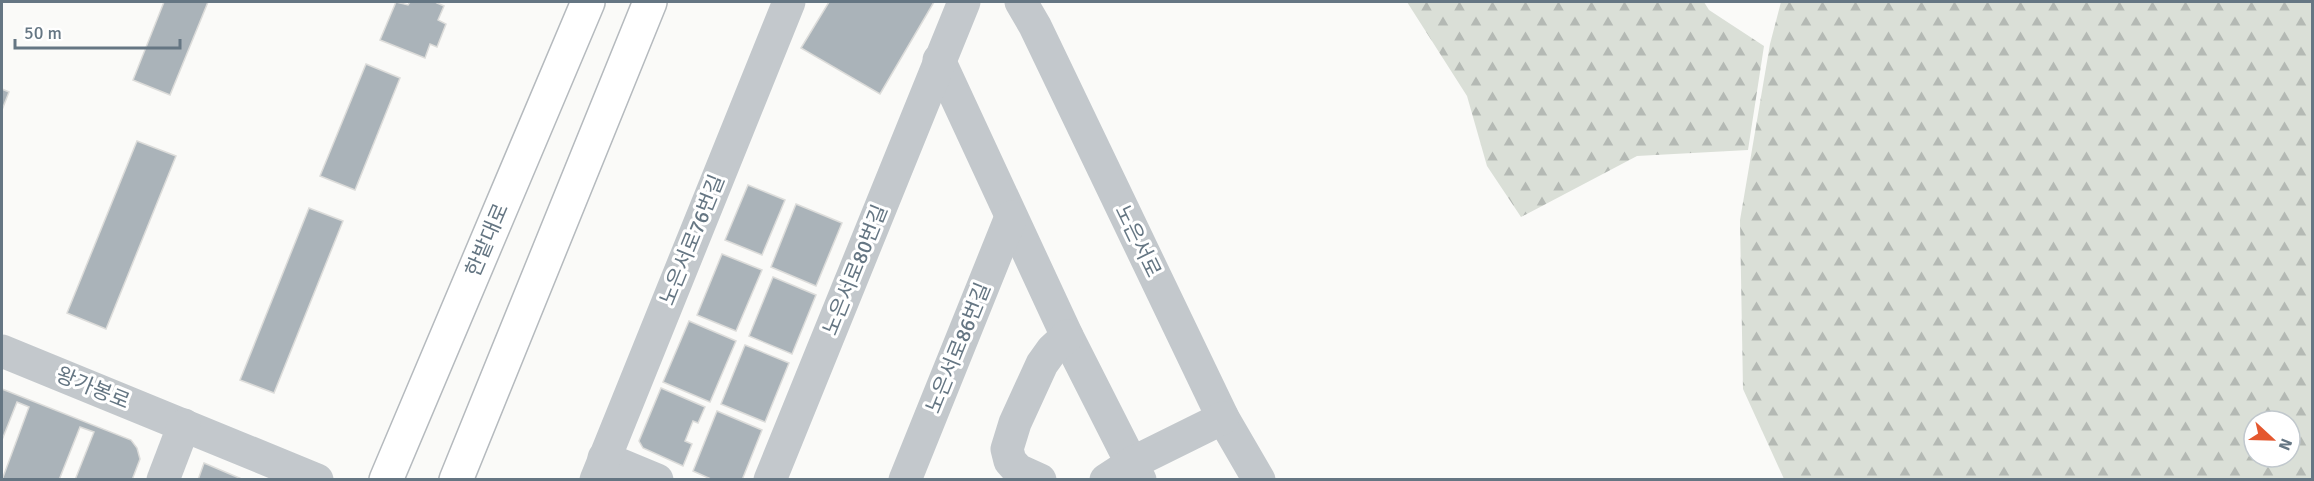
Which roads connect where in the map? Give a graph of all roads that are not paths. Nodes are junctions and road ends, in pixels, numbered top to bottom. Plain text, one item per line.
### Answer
1 (588, 2) edge
2 (650, 2) edge
3 (789, 2) edge
4 (964, 2) edge
5 (1021, 2) edge
6 (939, 60) junction
7 (1011, 217) junction
8 (1067, 336) junction
9 (2, 351) edge
10 (1223, 418) junction
11 (184, 425) junction
12 (600, 469) edge
13 (1126, 474) edge
14 (163, 480) edge
15 (317, 480) edge
16 (386, 480) edge
17 (456, 480) edge
18 (657, 480) edge
19 (770, 480) edge
20 (905, 480) edge
21 (1041, 480) edge
22 (1259, 480) edge

1 - 16 main road, 한밭대로
2 - 17 main road
3 - 12 street, 노은서로76번길
4 - 6 street, 노은서로80번길
5 - 10 street, 노은서로
6 - 7 street
6 - 19 street, 노은서로80번길
7 - 8 street
7 - 20 street, 노은서로86번길
8 - 13 street
8 - 21 street
9 - 11 street, 왕가봉로
10 - 13 street
10 - 22 street, 노은서로
11 - 14 street
11 - 15 street, 왕가봉로
12 - 18 street

